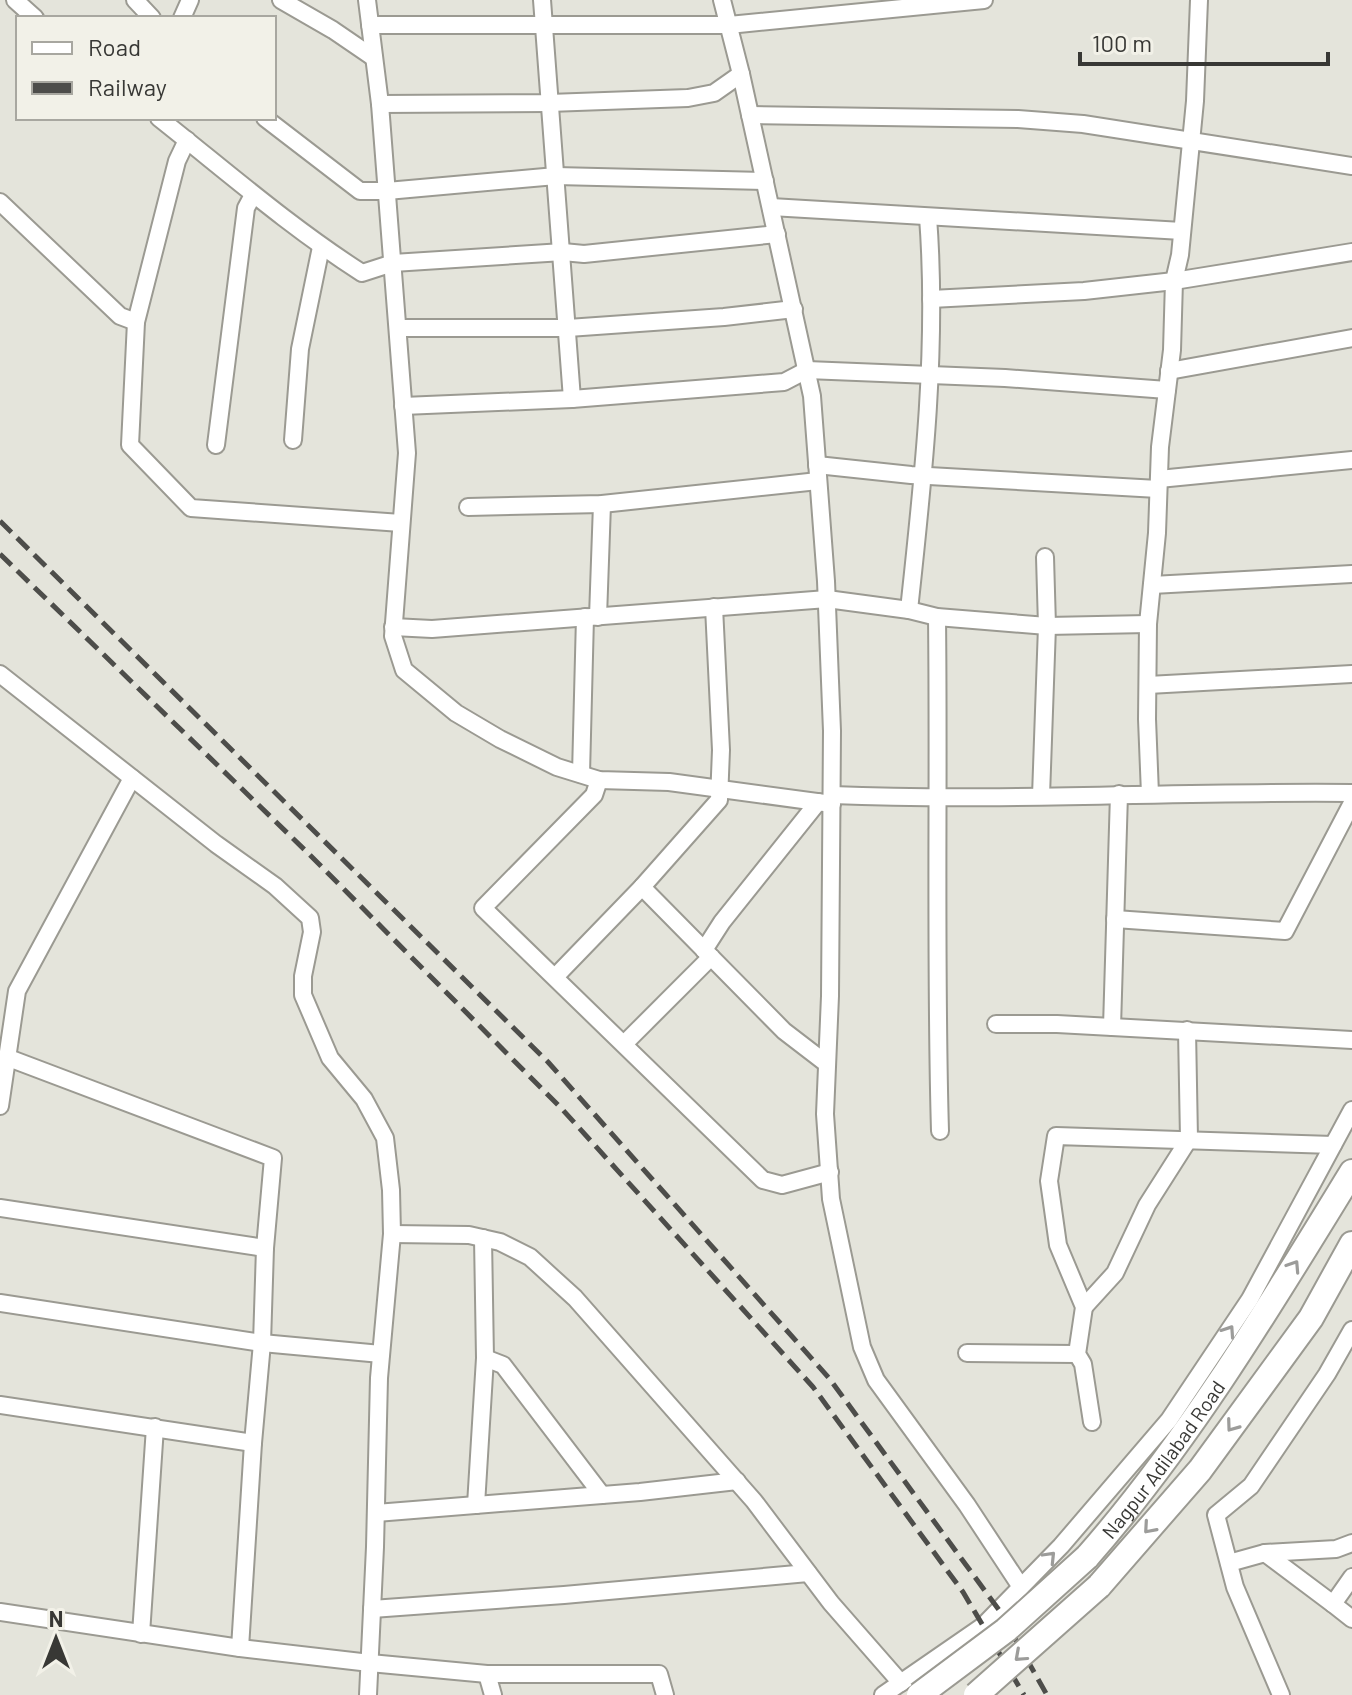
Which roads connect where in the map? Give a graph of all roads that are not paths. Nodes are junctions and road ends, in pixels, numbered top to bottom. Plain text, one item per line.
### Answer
1 (15, 0) edge
2 (135, 0) edge
3 (281, 0) edge
4 (367, 0) edge
5 (542, 0) edge
6 (722, 0) edge
7 (984, 0) edge
8 (1199, 0) edge
9 (33, 16) edge
10 (150, 16) edge
11 (370, 25) junction
12 (543, 25) junction
13 (729, 25) junction
14 (374, 58) junction
15 (741, 74) junction
16 (549, 103) junction
17 (380, 104) junction
18 (750, 115) junction
19 (162, 120) edge
20 (268, 120) edge
21 (187, 140) junction
22 (1191, 142) junction
23 (1352, 166) edge
24 (556, 176) junction
25 (765, 181) junction
26 (387, 191) junction
27 (253, 195) junction
28 (0, 202) edge
29 (771, 207) junction
30 (928, 217) junction
31 (1182, 231) junction
32 (777, 234) junction
33 (321, 247) junction
34 (563, 252) junction
35 (1352, 252) edge
36 (393, 263) junction
37 (1174, 281) junction
38 (931, 299) junction
39 (794, 309) junction
40 (136, 322) junction
41 (398, 328) junction
42 (568, 328) junction
43 (1352, 338) edge
44 (807, 370) junction
45 (1169, 371) junction
46 (928, 375) junction
47 (1167, 390) junction
48 (572, 399) junction
49 (403, 406) junction
50 (293, 440) dead end
51 (216, 445) dead end
52 (1352, 460) edge
53 (818, 473) junction
54 (923, 476) junction
55 (1158, 484) junction
56 (602, 504) junction
57 (468, 507) dead end
58 (401, 523) junction
59 (1045, 557) dead end
60 (1352, 574) edge
61 (1152, 585) junction
62 (827, 599) junction
63 (714, 607) junction
64 (909, 610) junction
65 (592, 617) junction
66 (937, 617) junction
67 (1148, 624) junction
68 (1047, 626) junction
69 (393, 627) junction
70 (0, 674) edge
71 (1352, 674) edge
72 (1148, 685) junction
73 (581, 774) junction
74 (132, 778) junction
75 (599, 780) junction
76 (720, 789) junction
77 (1352, 793) edge
78 (1119, 794) junction
79 (1150, 794) junction
80 (1041, 796) junction
81 (940, 798) junction
82 (827, 800) junction
83 (1352, 803) edge
84 (642, 887) junction
85 (1115, 919) junction
86 (708, 953) junction
87 (555, 977) junction
88 (0, 988) edge
89 (17, 991) junction
90 (996, 1024) dead end
91 (1112, 1027) junction
92 (1187, 1030) junction
93 (1352, 1040) edge
94 (624, 1044) junction
95 (6, 1057) junction
96 (827, 1064) junction
97 (0, 1106) edge
98 (1352, 1110) edge
99 (940, 1131) dead end
100 (1189, 1139) junction
101 (1333, 1145) junction
102 (830, 1172) junction
103 (1352, 1172) edge
104 (0, 1208) edge
105 (392, 1234) junction
106 (483, 1238) junction
107 (1352, 1244) edge
108 (265, 1248) junction
109 (0, 1303) edge
110 (1084, 1307) junction
111 (1352, 1330) edge
112 (262, 1343) junction
113 (967, 1353) dead end
114 (381, 1354) junction
115 (1077, 1354) junction
116 (485, 1358) junction
117 (0, 1405) edge
118 (1092, 1422) dead end
119 (155, 1427) junction
120 (253, 1443) junction
121 (737, 1481) junction
122 (602, 1495) junction
123 (476, 1505) junction
124 (376, 1513) junction
125 (1352, 1543) edge
126 (1265, 1553) junction
127 (1229, 1563) junction
128 (808, 1573) junction
129 (1352, 1577) edge
130 (1021, 1587) junction
131 (1333, 1604) junction
132 (372, 1609) junction
133 (0, 1612) edge
134 (1352, 1619) edge
135 (141, 1634) junction
136 (240, 1648) junction
137 (370, 1663) junction
138 (487, 1674) junction
139 (910, 1689) edge
140 (368, 1695) edge
141 (493, 1695) edge
142 (665, 1695) edge
143 (883, 1695) edge
144 (976, 1695) edge
145 (1281, 1695) edge

1 - 9 street
2 - 10 street
3 - 14 street
4 - 11 street
5 - 12 street
6 - 13 street
7 - 13 street
8 - 22 street
11 - 12 street
11 - 14 street
12 - 13 street
12 - 16 street
13 - 15 street
14 - 17 street
15 - 16 street
15 - 18 street
16 - 17 street
16 - 24 street
17 - 26 street
18 - 22 street
18 - 25 street
19 - 21 street
20 - 26 street
21 - 27 street
21 - 40 street
22 - 23 street
22 - 31 street
24 - 25 street
24 - 26 street
24 - 34 street
25 - 29 street
26 - 36 street
27 - 33 street
27 - 51 street
28 - 40 street
29 - 30 street
29 - 32 street
30 - 31 street
30 - 38 street
31 - 37 street
32 - 34 street
32 - 39 street
33 - 36 street
33 - 50 street
34 - 36 street
34 - 42 street
35 - 37 street
36 - 41 street
37 - 38 street
37 - 45 street
38 - 46 street
39 - 42 street
39 - 44 street
40 - 58 street
41 - 42 street
41 - 49 street
42 - 48 street
43 - 45 street
44 - 46 street
44 - 48 street
44 - 53 street
45 - 47 street
46 - 47 street
46 - 54 street
47 - 55 street
48 - 49 street
49 - 58 street
52 - 55 street
53 - 54 street
53 - 56 street
53 - 62 street
54 - 55 street
54 - 64 street
55 - 61 street
56 - 57 street
56 - 65 street
58 - 69 street
59 - 68 street
60 - 61 street
61 - 67 street
62 - 63 street
62 - 64 street
62 - 82 street
63 - 65 street
63 - 76 street
64 - 66 street
65 - 69 street
65 - 73 street
66 - 68 street
66 - 81 street
67 - 68 street
67 - 72 street
68 - 80 street
69 - 73 street
70 - 74 street
71 - 72 street
72 - 79 street
73 - 75 street
74 - 89 street
74 - 105 street
75 - 76 street
75 - 87 street
76 - 82 street
76 - 84 street
77 - 79 street
78 - 79 street
78 - 80 street
78 - 85 street
80 - 81 street
81 - 82 street
81 - 99 street
82 - 86 street
82 - 96 street
83 - 85 street
84 - 86 street
84 - 87 street
85 - 91 street
86 - 94 street
86 - 96 street
87 - 94 street
88 - 89 street
89 - 95 street
90 - 91 street
91 - 92 street
92 - 93 street
92 - 100 street
94 - 102 street
95 - 97 street
95 - 108 street
96 - 102 street
98 - 101 street
100 - 101 street
100 - 110 street
100 - 110 street
130 -> 101 street
102 - 130 street
139 -> 103 highway, Nagpur Adilabad Road, bridge
104 - 108 street
105 - 106 street
105 - 114 street
106 - 116 street
106 - 121 street
107 -> 144 highway, Nagpur Adilabad Road, bridge
108 - 112 street
109 - 112 street
110 - 115 street
111 - 127 street
112 - 114 street
112 - 120 street
113 - 115 street
114 - 124 street
115 - 118 street
116 - 122 street
116 - 123 street
117 - 119 street
119 - 120 street
119 - 135 street
120 - 136 street
121 - 122 street
121 - 128 street
122 - 123 street
123 - 124 street
124 - 132 street
125 - 126 street
126 - 127 street
126 - 131 street
127 - 145 street
128 - 132 street
128 - 139 street
129 - 131 street
130 - 139 street
131 - 134 street
132 - 137 street
133 - 135 street
135 - 136 street
136 - 137 street
137 - 138 street
137 - 140 street
138 - 141 street
138 - 142 street
139 - 143 street

